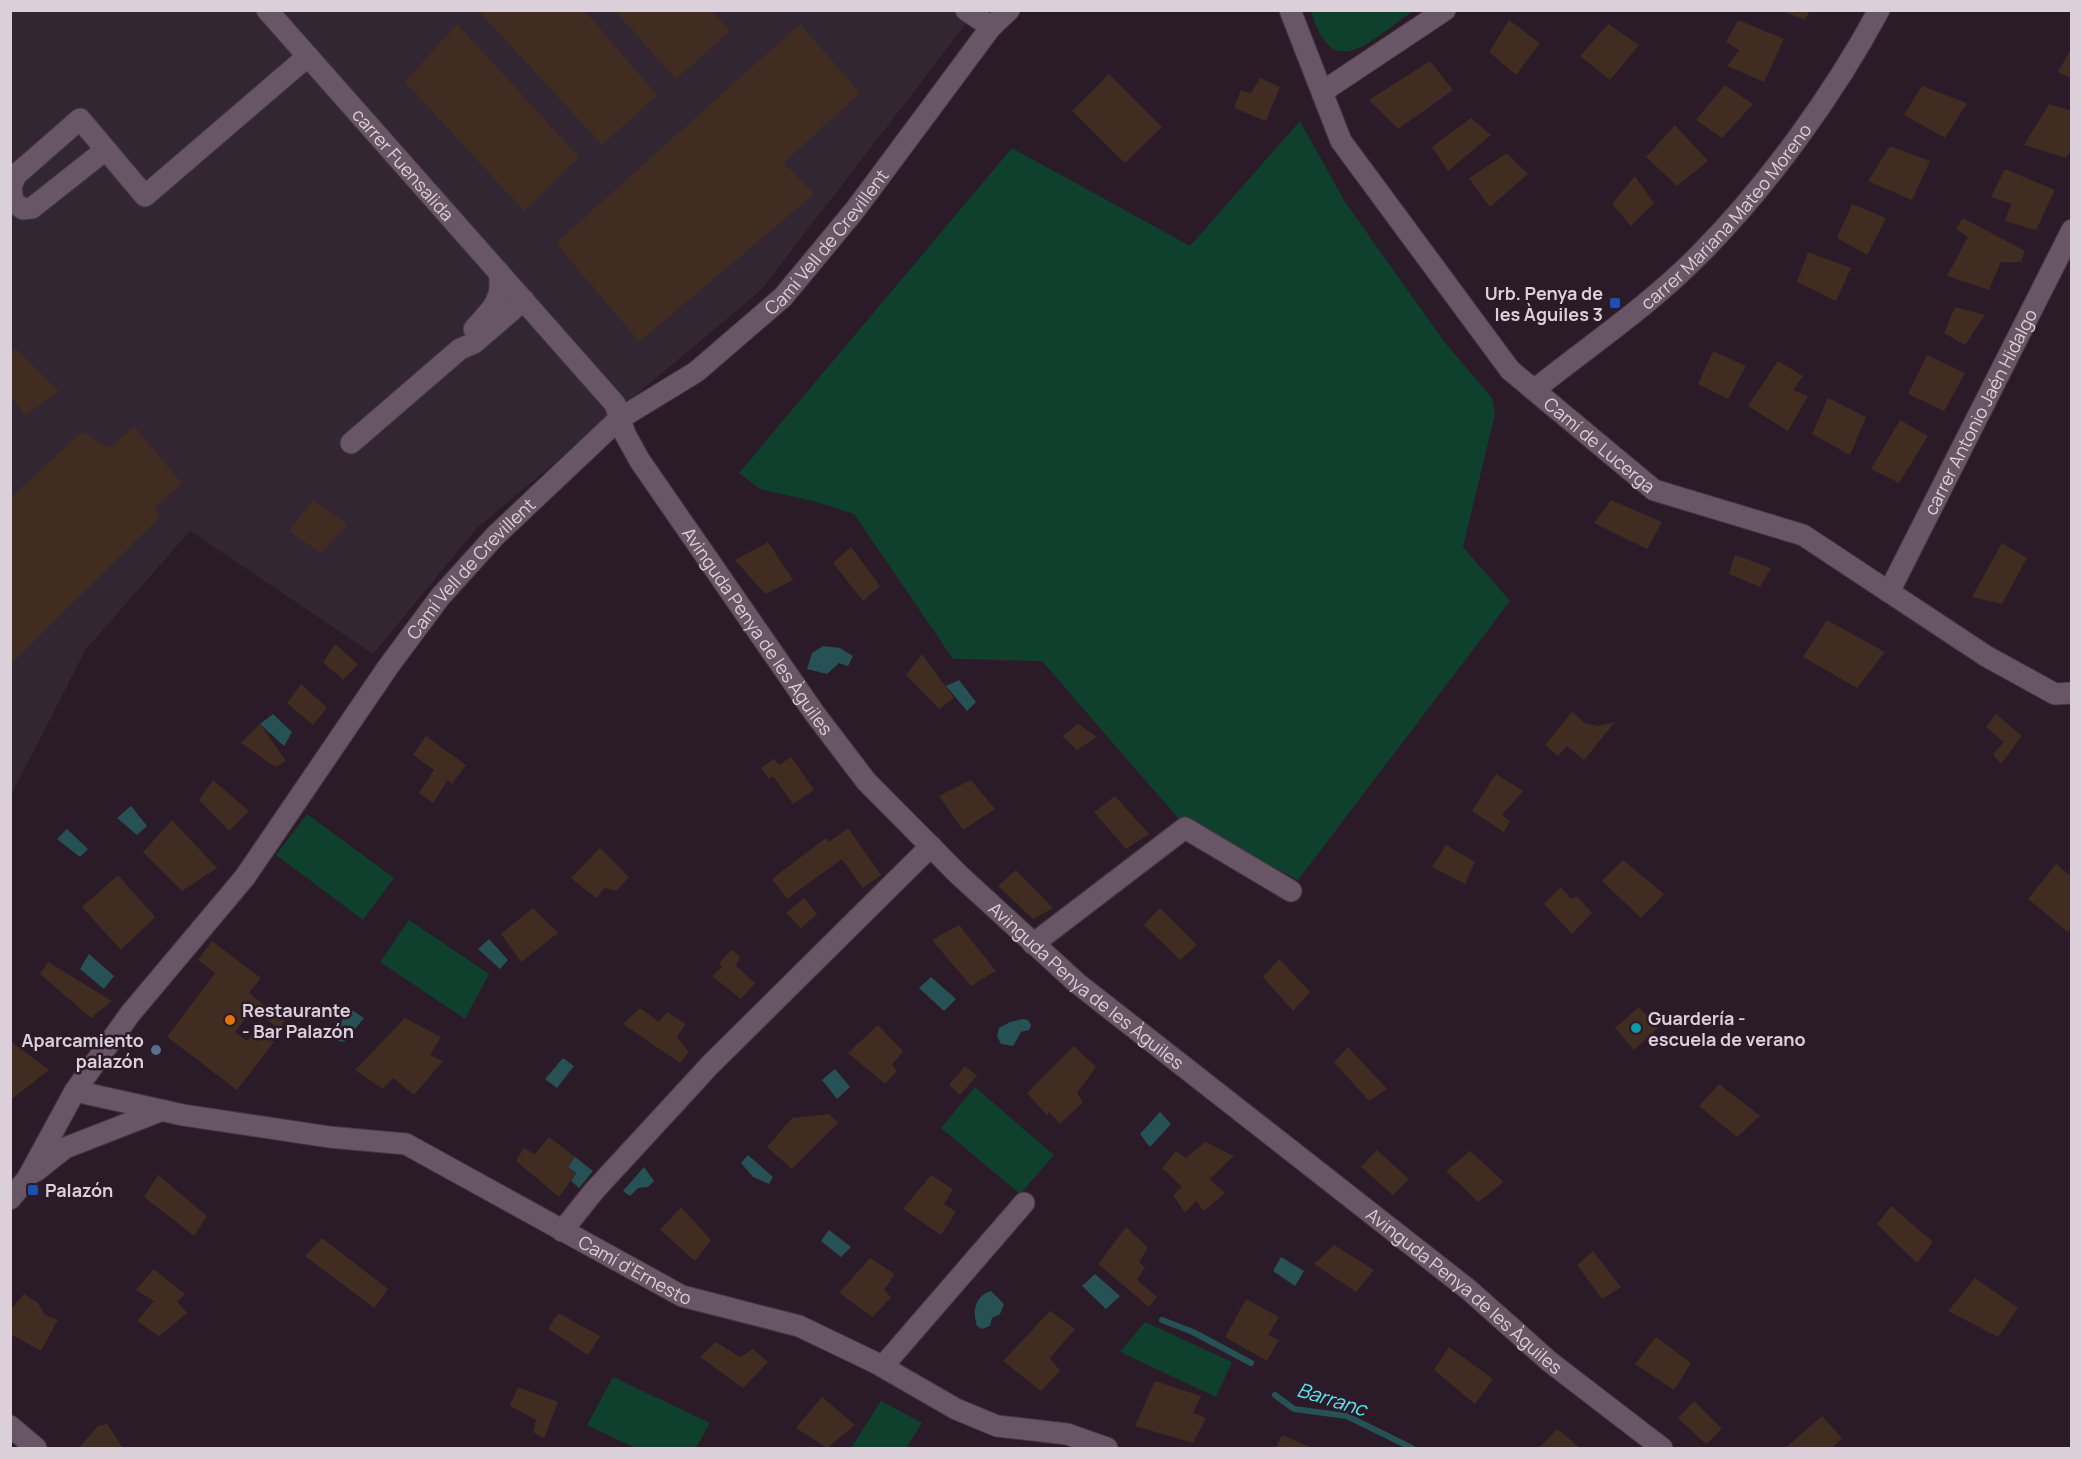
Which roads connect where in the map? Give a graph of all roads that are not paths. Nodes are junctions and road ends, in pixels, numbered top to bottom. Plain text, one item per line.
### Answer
1 (267, 10) edge
2 (966, 10) edge
3 (1009, 10) edge
4 (1290, 10) edge
5 (1444, 10) edge
6 (1879, 10) edge
7 (991, 27) junction
8 (308, 56) junction
9 (1322, 92) junction
10 (104, 151) junction
11 (2072, 230) edge
12 (499, 272) junction
13 (524, 300) junction
14 (460, 349) junction
15 (1534, 390) junction
16 (620, 419) junction
17 (351, 443) dead end
18 (1889, 592) junction
19 (2072, 693) edge
20 (930, 846) junction
21 (1291, 891) dead end
22 (1033, 944) junction
23 (75, 1091) junction
24 (96, 1096) junction
25 (161, 1110) junction
26 (83, 1140) junction
27 (27, 1179) junction
28 (10, 1199) edge
29 (1024, 1203) dead end
30 (562, 1231) junction
31 (883, 1366) junction
32 (10, 1426) edge
33 (36, 1449) edge
34 (1107, 1449) edge
35 (1662, 1449) edge

1 - 8 street, carrer Fuensalida
2 - 7 street
3 - 7 street, Camí Vell de Crevillent
4 - 9 street, Camí de Lucerga
5 - 9 street
6 - 15 street, carrer Mariana Mateo Moreno
7 - 16 street, Camí Vell de Crevillent
8 - 10 street
8 - 12 street, carrer Fuensalida
9 - 15 street, Camí de Lucerga
10 - 10 street
11 - 18 street, carrer Antonio Jaén Hidalgo
12 - 13 street, carrer Fuensalida
12 - 14 street
13 - 14 street
13 - 16 street, carrer Fuensalida
14 - 17 street
15 - 18 street, Camí de Lucerga
16 - 20 street, Avinguda Penya de les Àguiles
16 - 23 street, Camí Vell de Crevillent
18 - 19 street, Camí de Lucerga
20 - 22 street, Avinguda Penya de les Àguiles
20 - 30 street
21 - 22 street
22 - 35 street, Avinguda Penya de les Àguiles
23 - 24 street, Camí d'Ernesto
23 - 27 street, Camí Vell de Crevillent
24 - 25 street, Camí d'Ernesto
24 - 26 street
25 - 26 street
25 - 30 street, Camí d'Ernesto
26 - 27 street
27 - 28 street, Camí Vell de Crevillent
29 - 31 street
30 - 31 street, Camí d'Ernesto
31 - 34 street, Camí d'Ernesto
32 - 33 street

